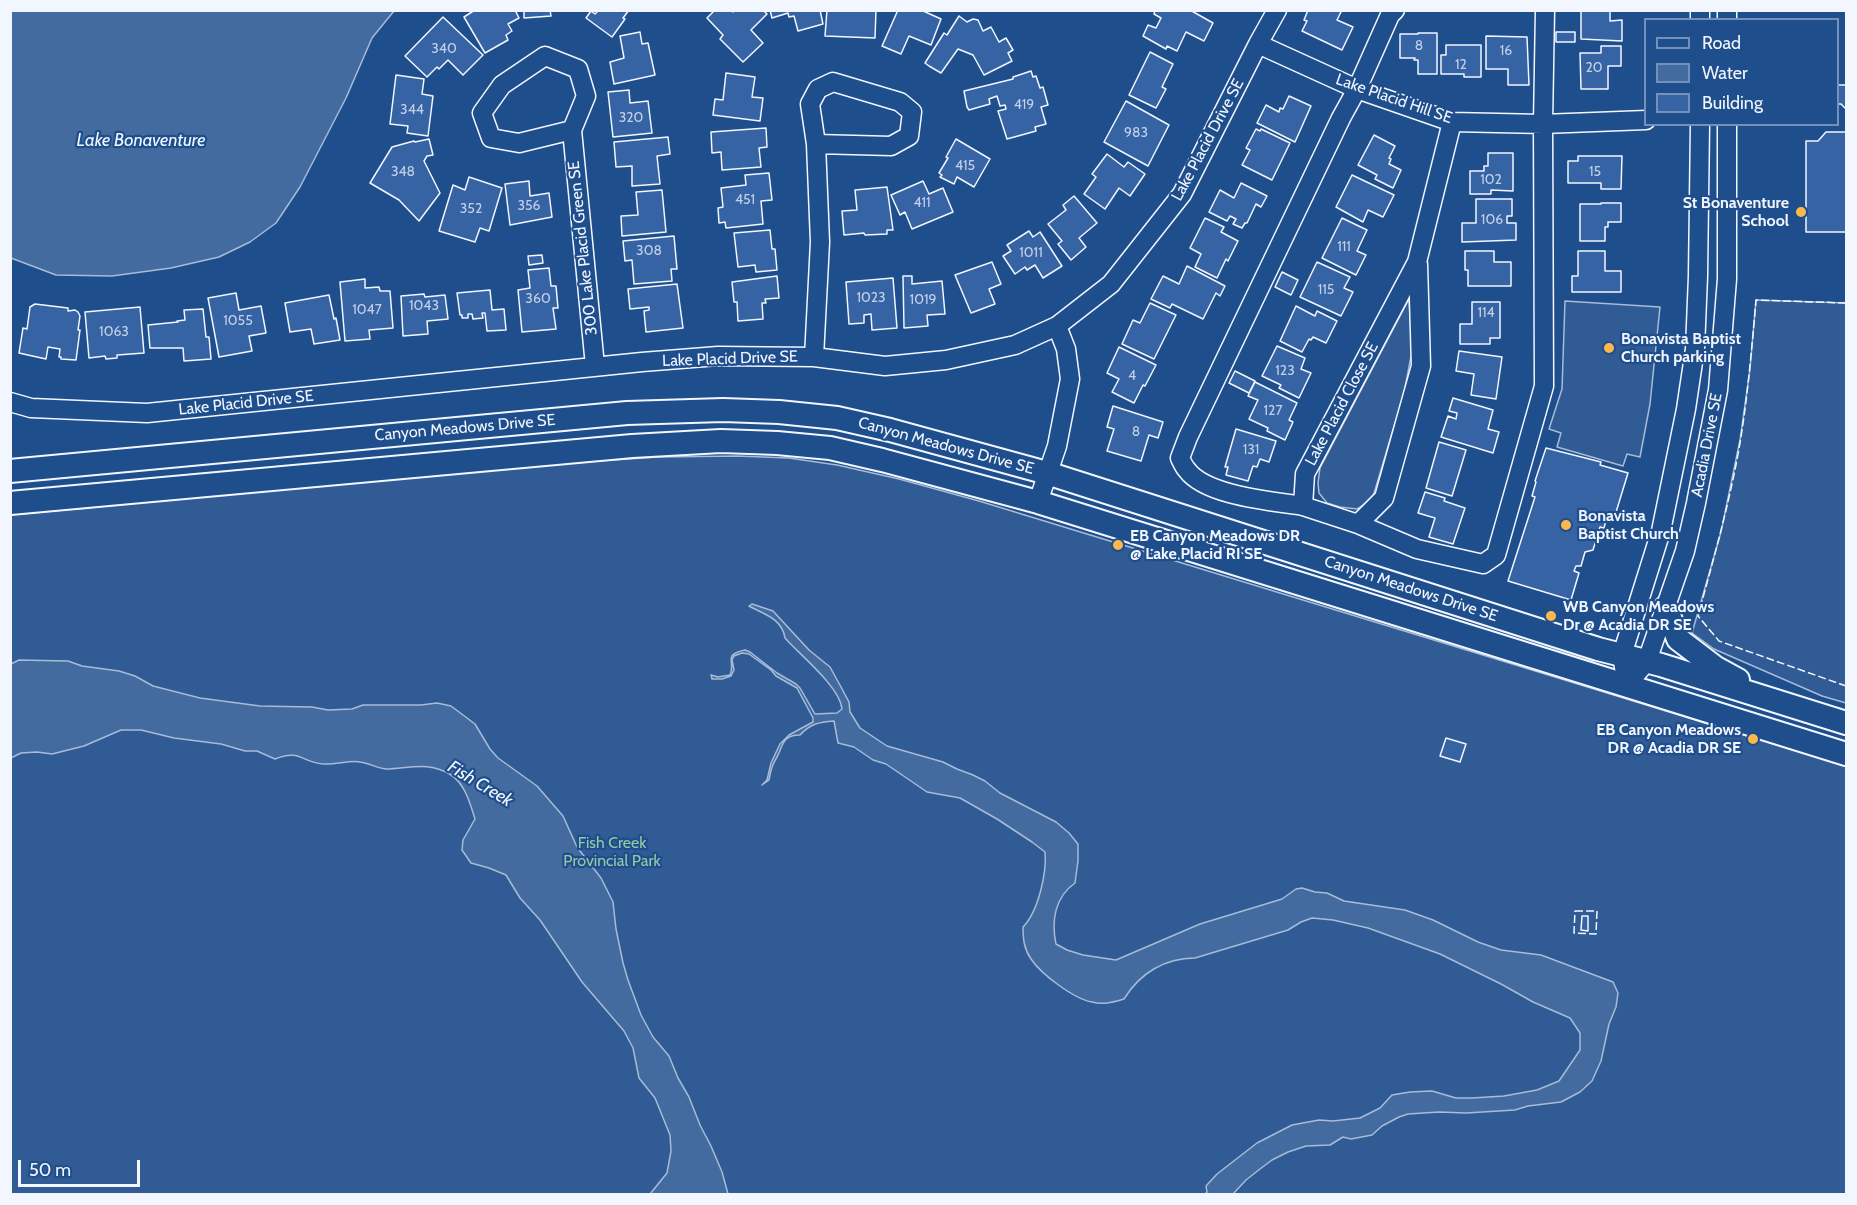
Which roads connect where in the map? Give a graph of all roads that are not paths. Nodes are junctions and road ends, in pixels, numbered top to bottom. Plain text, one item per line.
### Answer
1 (1277, 10) edge
2 (1395, 10) edge
3 (1545, 10) edge
4 (1258, 44) junction
5 (1356, 89) junction
6 (1644, 120) edge
7 (1452, 122) junction
8 (1544, 124) junction
9 (1700, 126) edge
10 (1727, 126) edge
11 (572, 130) junction
12 (816, 144) junction
13 (1418, 262) junction
14 (1057, 326) junction
15 (814, 357) junction
16 (594, 366) junction
17 (10, 402) edge
18 (10, 471) edge
19 (1047, 473) junction
20 (1038, 502) junction
21 (10, 503) edge
22 (1303, 506) junction
23 (1358, 524) junction
24 (1666, 607) junction
25 (1622, 655) junction
26 (1647, 661) junction
27 (1627, 685) junction
28 (1775, 702) junction
29 (1846, 723) edge
30 (1846, 754) edge

1 - 4 street, Lake Placid Drive SE
2 - 5 street
3 - 8 street
4 - 5 street, Lake Placid Hill SE
4 - 14 street, Lake Placid Drive SE
5 - 7 street, Lake Placid Hill SE
5 - 22 street
6 - 8 street, Lake Placid Hill SE
7 - 8 street, Lake Placid Hill SE
7 - 13 street, Lake Placid Close SE
8 - 23 street
9 - 25 street, Acadia Drive SE
10 - 24 street, Acadia Drive SE
11 - 11 street, 300 Lake Placid Green SE
11 - 16 street, 300 Lake Placid Green SE
12 - 12 street
12 - 15 street
13 - 22 street, Lake Placid Close SE
13 - 23 street, Lake Placid Close SE
14 - 15 street, Lake Placid Drive SE
14 - 19 street
15 - 16 street, Lake Placid Drive SE
16 - 17 street, Lake Placid Drive SE
18 - 19 main road, Canyon Meadows Drive SE
19 - 20 street
19 - 25 main road, Canyon Meadows Drive SE
20 - 21 main road, Canyon Meadows Drive SE
20 - 27 main road, Canyon Meadows Drive SE
22 - 23 street
24 - 26 street, Acadia Drive SE
24 - 28 main road
25 - 26 main road, Canyon Meadows Drive SE
25 - 27 street, Acadia Drive SE
26 - 27 street, Acadia Drive SE
26 - 28 main road, Canyon Meadows Drive SE
27 - 30 main road, Canyon Meadows Drive SE
28 - 29 main road, Canyon Meadows Drive SE

